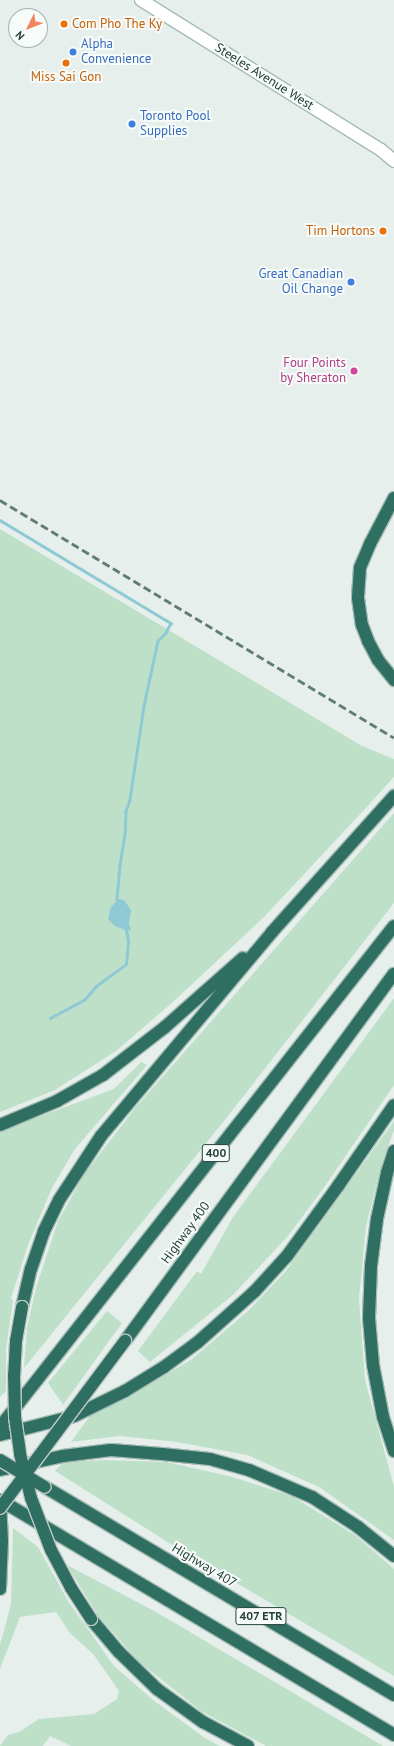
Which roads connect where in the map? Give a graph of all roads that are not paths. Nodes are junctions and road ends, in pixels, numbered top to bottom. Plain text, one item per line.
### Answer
1 (141, 0) edge
2 (392, 157) edge
3 (394, 498) edge
4 (394, 680) edge
5 (394, 796) edge
6 (394, 926) edge
7 (272, 932) junction
8 (394, 974) edge
9 (394, 1105) edge
10 (0, 1125) edge
11 (394, 1151) edge
12 (0, 1427) edge
13 (0, 1435) edge
14 (394, 1451) edge
15 (0, 1460) edge
16 (0, 1470) edge
17 (0, 1501) edge
18 (0, 1508) edge
19 (394, 1556) edge
20 (0, 1589) edge
21 (394, 1696) edge
22 (394, 1735) edge
23 (248, 1746) edge

1 - 2 main road, Steeles Avenue West
3 - 4 highway
5 - 7 highway
6 - 12 highway, Highway 400 / 400
7 - 10 highway
7 - 23 highway, bridge
8 - 18 highway, Highway 400, bridge
9 - 13 highway
11 - 14 highway
15 - 21 highway, Highway 407 / 407 ETR, bridge
16 - 19 highway
17 - 20 highway
17 - 22 highway, 407 ETR

